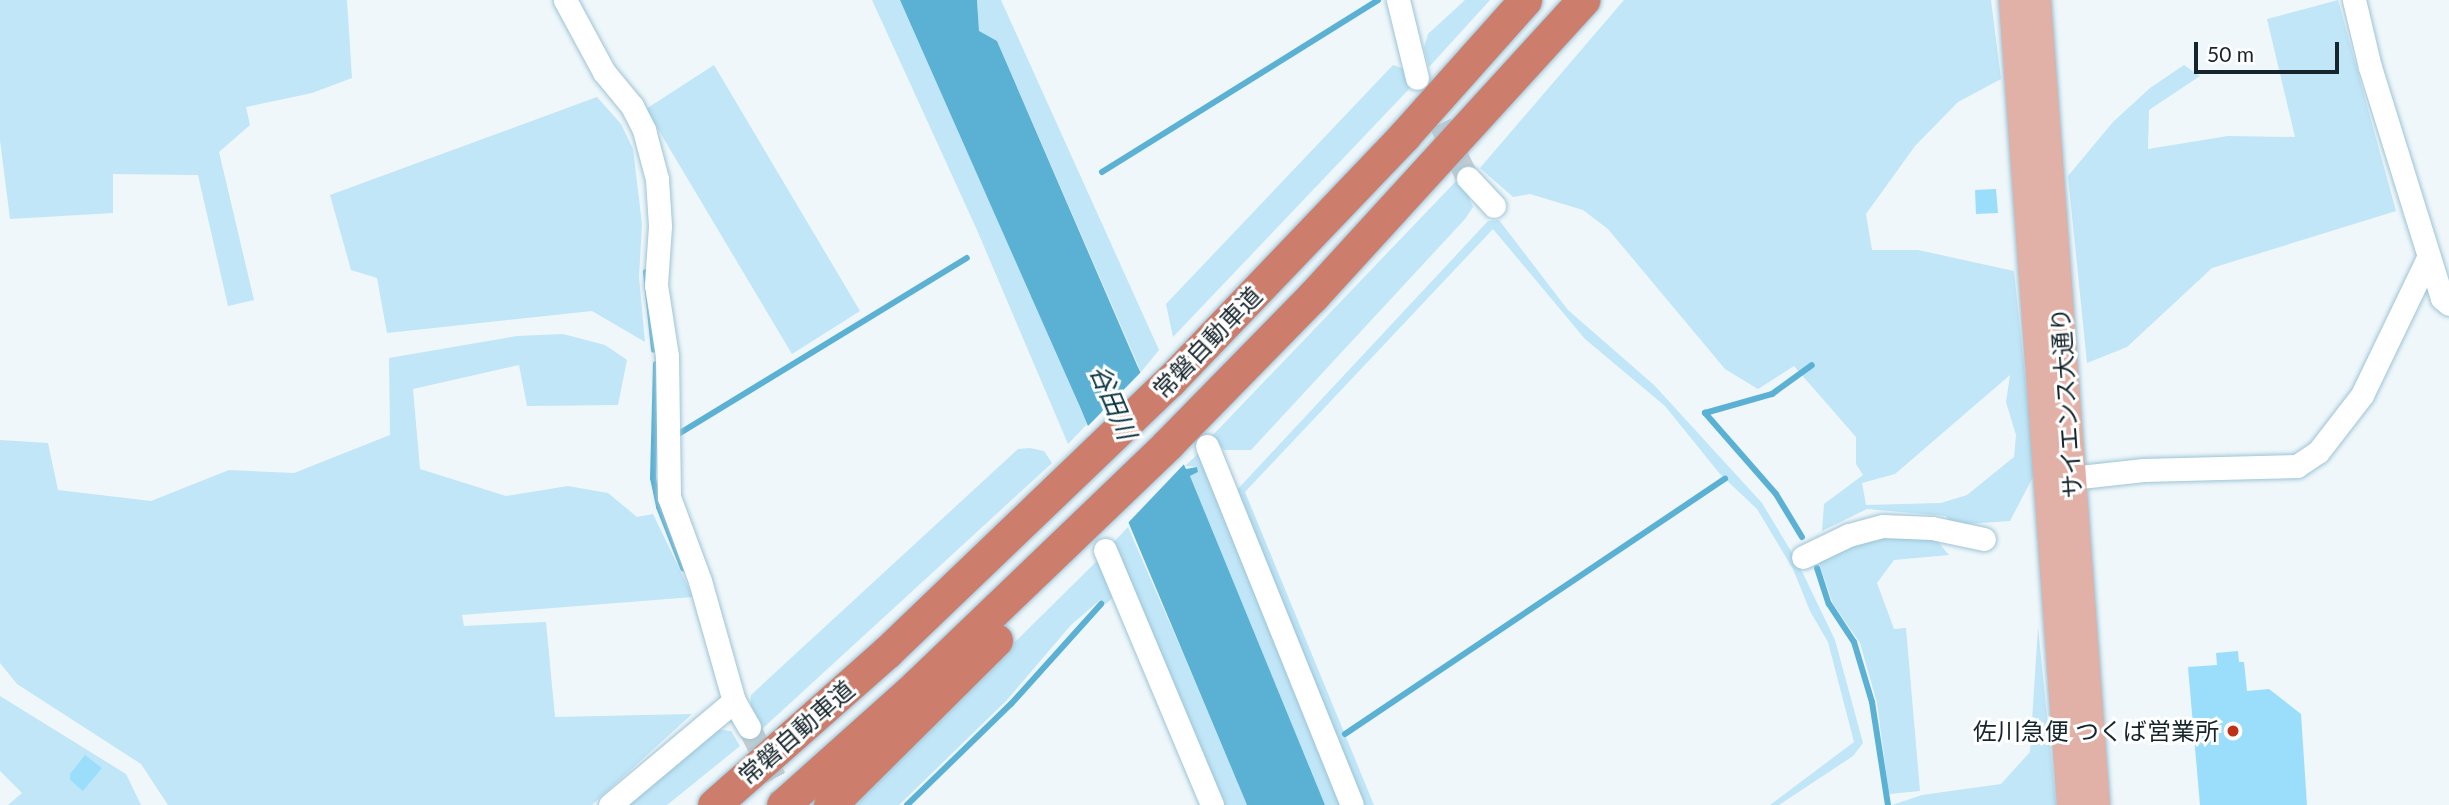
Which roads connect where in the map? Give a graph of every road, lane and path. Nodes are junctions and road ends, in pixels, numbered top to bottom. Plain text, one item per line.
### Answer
1 (565, 0) edge
2 (1398, 0) edge
3 (1525, 0) edge
4 (1583, 0) edge
5 (2013, 0) edge
6 (2037, 0) edge
7 (2354, 0) edge
8 (1417, 78) tunnel mouth
9 (1468, 178) tunnel mouth
10 (1493, 206) dead end
11 (2429, 256) junction
12 (2449, 304) edge
13 (1188, 437) junction
14 (2071, 478) junction
15 (1102, 531) junction
16 (1984, 539) dead end
17 (1802, 557) dead end
18 (734, 701) junction
19 (749, 727) tunnel mouth
20 (610, 805) edge
21 (714, 805) edge
22 (783, 805) edge
23 (830, 805) edge
24 (1212, 805) edge
25 (1352, 805) edge
26 (2071, 805) edge
27 (2096, 805) edge

1 - 18 street
2 - 8 street
3 - 21 highway, 常磐自動車道
4 - 13 highway, 常磐自動車道
5 - 26 main road, サイエンス大通り
6 - 14 main road, サイエンス大通り
7 - 11 street
9 - 10 street
11 - 12 street
11 - 14 street
13 - 15 highway, 常磐自動車道
13 - 25 street
14 - 27 main road, サイエンス大通り
15 - 22 highway, 常磐自動車道
15 - 23 highway
15 - 24 street
16 - 17 street
18 - 19 street
18 - 20 street

